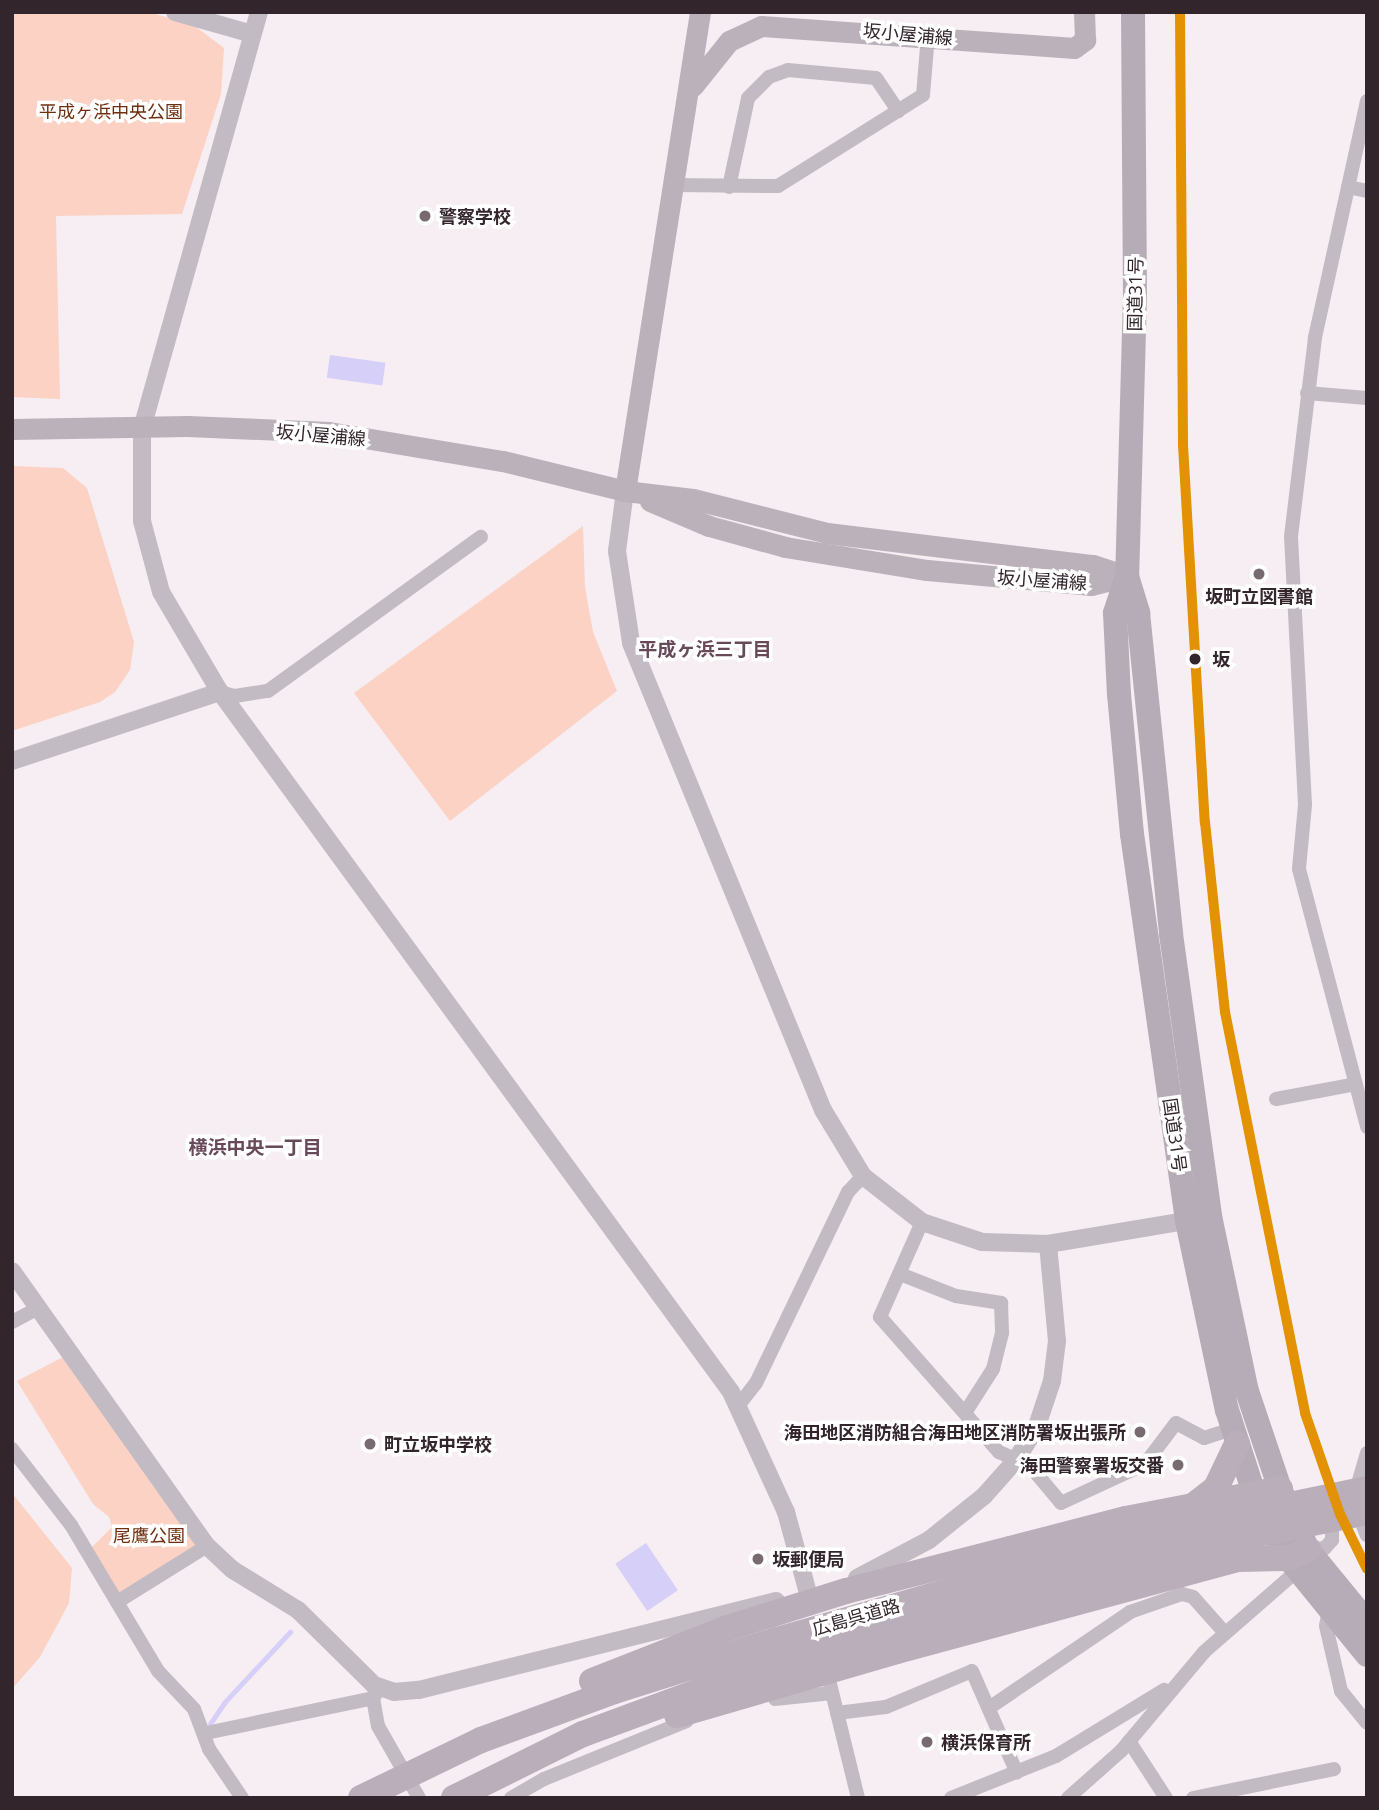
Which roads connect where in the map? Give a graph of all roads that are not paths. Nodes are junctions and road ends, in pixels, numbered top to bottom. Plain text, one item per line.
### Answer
1 (175, 12) edge
2 (259, 12) edge
3 (700, 12) edge
4 (1084, 12) edge
5 (1133, 12) edge
6 (253, 34) junction
7 (928, 36) junction
8 (688, 94) junction
9 (1367, 101) edge
10 (898, 111) junction
11 (674, 185) junction
12 (729, 187) junction
13 (1348, 187) junction
14 (1367, 191) edge
15 (1307, 393) junction
16 (1367, 398) edge
17 (142, 428) junction
18 (12, 429) edge
19 (625, 491) junction
20 (481, 537) dead end
21 (1128, 576) junction
22 (220, 692) junction
23 (12, 761) edge
24 (1356, 1084) junction
25 (1276, 1098) dead end
26 (1367, 1127) edge
27 (863, 1177) junction
28 (1198, 1218) junction
29 (922, 1222) junction
30 (1048, 1244) junction
31 (12, 1271) edge
32 (900, 1274) junction
33 (38, 1308) junction
34 (12, 1321) edge
35 (738, 1406) junction
36 (965, 1413) junction
37 (1234, 1436) junction
38 (12, 1449) edge
39 (1367, 1452) edge
40 (1016, 1460) junction
41 (1267, 1492) junction
42 (1192, 1507) junction
43 (1364, 1516) edge
44 (206, 1546) junction
45 (1298, 1560) junction
46 (808, 1593) junction
47 (117, 1602) junction
48 (1329, 1609) junction
49 (1367, 1622) edge
50 (1225, 1633) junction
51 (1367, 1655) edge
52 (1170, 1688) junction
53 (377, 1693) junction
54 (832, 1693) junction
55 (989, 1708) junction
56 (837, 1713) junction
57 (1367, 1723) edge
58 (206, 1733) junction
59 (1129, 1741) junction
60 (1334, 1769) dead end
61 (1017, 1773) junction
62 (1086, 1792) edge
63 (242, 1798) edge
64 (360, 1798) edge
65 (419, 1798) edge
66 (454, 1798) edge
67 (488, 1798) edge
68 (510, 1798) edge
69 (858, 1798) edge
70 (951, 1798) edge
71 (1068, 1798) edge
72 (1166, 1798) edge
73 (1193, 1798) edge

1 - 6 street
2 - 6 street
3 - 8 main road, 坂小屋浦線
4 - 7 main road, 坂小屋浦線
5 - 21 highway, 国道31号
6 - 17 street
7 - 8 main road, 坂小屋浦線
7 - 10 street
8 - 11 main road, 坂小屋浦線
9 - 13 street
10 - 12 street
10 - 12 street
11 - 12 street
11 - 19 main road, 坂小屋浦線
13 - 14 street
13 - 15 street
15 - 16 street
15 - 24 street
17 - 18 main road, 坂小屋浦線
17 - 19 main road, 坂小屋浦線
17 - 22 street
19 - 21 main road, 坂小屋浦線
19 - 27 street
20 - 22 street
21 - 28 highway, 国道31号
22 - 23 street
22 - 35 street
24 - 25 street
24 - 26 street
27 - 29 street
27 - 35 street
28 - 30 street
28 - 37 highway, 国道31号
28 - 41 highway, 国道31号
29 - 30 street
29 - 32 street
30 - 40 street
31 - 33 street
32 - 36 street
32 - 36 street
33 - 34 street
33 - 44 street
35 - 46 street
36 - 40 street
37 - 40 street
37 - 41 highway, 国道31号
37 - 42 highway
38 - 47 street
39 - 43 street
40 - 46 street
41 - 42 highway
41 - 45 highway, 国道31号
42 - 64 highway, bridge
43 - 45 street
43 - 64 highway, 広島呉道路, bridge
43 - 66 highway, 広島呉道路, bridge
44 - 47 street
44 - 53 street
45 - 48 highway, 国道31号
45 - 49 highway, 国道31号
45 - 50 street
45 - 67 highway, bridge
46 - 53 street
46 - 54 street
47 - 58 street
48 - 51 highway, 国道31号
48 - 57 street
50 - 52 street
50 - 55 street
52 - 59 street
52 - 61 street
53 - 58 street
53 - 65 street
54 - 56 street
54 - 68 street
55 - 56 street
55 - 61 street
56 - 69 street
58 - 63 street
59 - 62 street
59 - 72 street
60 - 73 street
61 - 70 street
62 - 71 street

